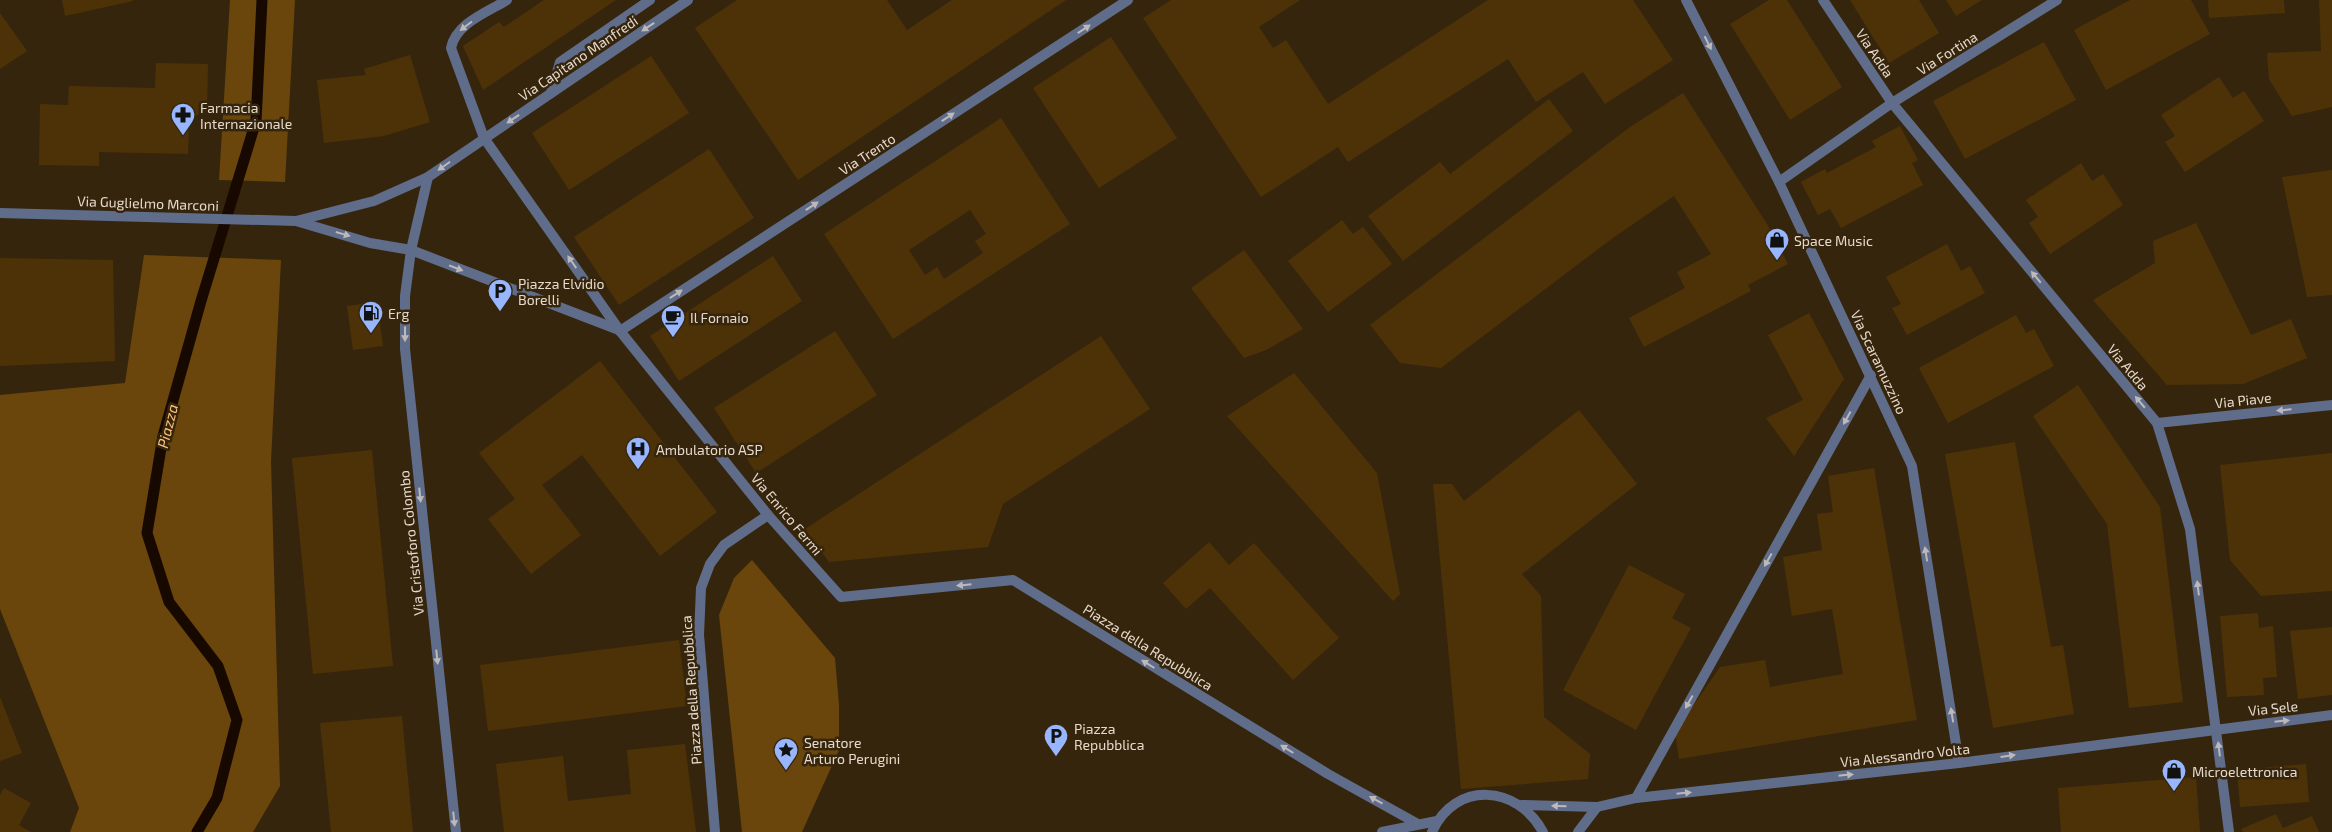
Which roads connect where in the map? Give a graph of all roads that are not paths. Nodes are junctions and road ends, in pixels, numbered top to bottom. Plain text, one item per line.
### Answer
1 (507, 0) edge
2 (650, 0) edge
3 (688, 0) edge
4 (1128, 0) edge
5 (1686, 0) edge
6 (1823, 0) edge
7 (2057, 0) edge
8 (551, 93) junction
9 (1892, 103) junction
10 (484, 138) junction
11 (428, 178) junction
12 (1779, 182) junction
13 (0, 213) edge
14 (296, 221) junction
15 (411, 250) junction
16 (620, 331) junction
17 (1870, 375) junction
18 (2332, 404) edge
19 (2157, 423) junction
20 (768, 515) junction
21 (841, 598) joint
22 (2332, 715) edge
23 (2216, 729) junction
24 (1960, 763) junction
25 (1636, 798) junction
26 (1522, 805) junction
27 (1597, 807) junction
28 (1437, 821) junction
29 (1418, 824) junction
30 (456, 832) edge
31 (716, 832) edge
32 (1382, 832) edge
33 (1432, 832) edge
34 (1543, 832) edge
35 (1578, 832) edge
36 (2229, 832) edge

1 -> 10 street
2 - 8 street
3 -> 8 street, Via Capitano Manfredi
16 -> 4 street, Via Trento
5 -> 12 street, Via Scaramuzzino
6 - 9 street, Via Adda
7 - 9 street, Via Fortina
8 -> 10 street, Via Capitano Manfredi
9 - 12 street, Via Fortina
19 -> 9 street, Via Adda
10 -> 11 street
16 -> 10 street
11 - 14 street
11 - 15 street
12 - 17 street, Via Scaramuzzino
13 - 14 street, Via Guglielmo Marconi
14 -> 15 street
15 -> 16 street
15 -> 30 street, Via Cristoforo Colombo
16 - 20 street, Via Enrico Fermi
24 -> 17 street, Via Scaramuzzino
17 -> 25 street
18 -> 19 street, Via Piave
23 -> 19 street, Via Adda
20 - 21 street, Via Enrico Fermi
20 - 31 street, Piazza della Repubblica
29 -> 21 street, Piazza della Repubblica
23 -> 22 street, Via Sele
24 -> 23 street, Via Alessandro Volta
36 -> 23 street, Via Adda
25 -> 24 street, Via Alessandro Volta
25 - 27 street, Via Alessandro Volta
27 -> 26 street, Via Alessandro Volta
26 - 28 street
26 - 34 street
27 - 35 street
28 - 29 street
28 - 33 street
29 - 32 street

